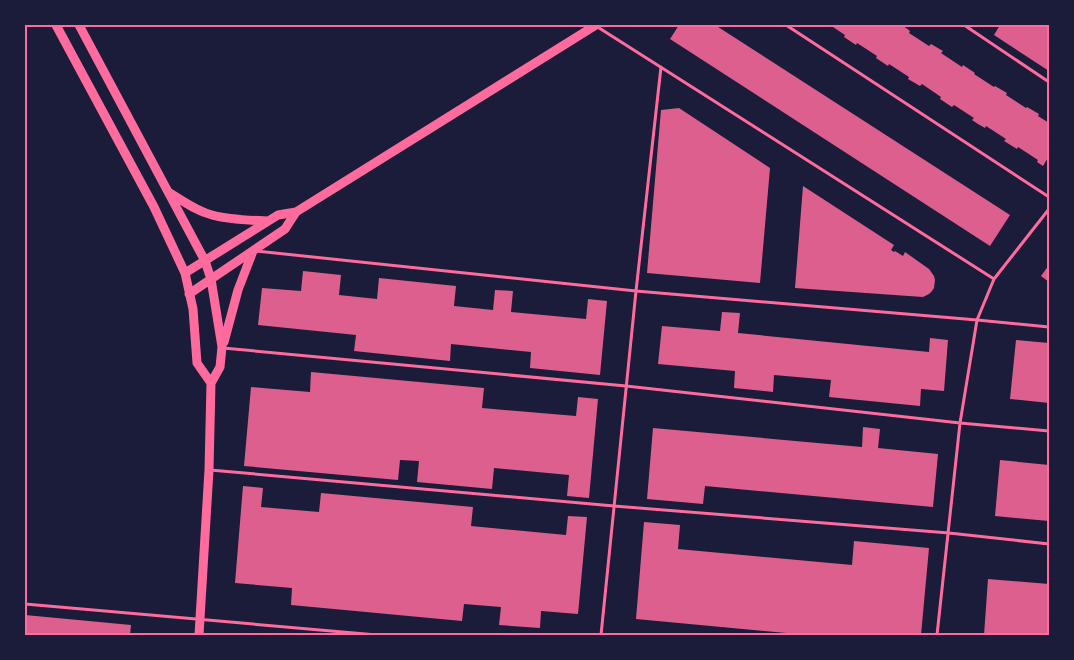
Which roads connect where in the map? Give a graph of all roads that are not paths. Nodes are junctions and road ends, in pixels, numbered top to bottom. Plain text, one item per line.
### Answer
1 (56, 25) edge
2 (79, 25) edge
3 (596, 25) edge
4 (786, 25) edge
5 (964, 25) edge
6 (661, 67) junction
7 (1049, 82) edge
8 (167, 191) junction
9 (1049, 197) edge
10 (1049, 209) edge
11 (296, 212) junction
12 (268, 222) junction
13 (253, 251) junction
14 (205, 261) junction
15 (185, 273) junction
16 (994, 279) junction
17 (211, 280) junction
18 (636, 291) junction
19 (189, 294) junction
20 (977, 320) junction
21 (1049, 327) edge
22 (222, 348) junction
23 (211, 383) junction
24 (626, 386) junction
25 (960, 423) junction
26 (1049, 432) edge
27 (209, 470) junction
28 (614, 506) junction
29 (949, 533) junction
30 (1049, 544) edge
31 (25, 604) edge
32 (200, 620) junction
33 (199, 635) edge
34 (377, 635) edge
35 (601, 635) edge
36 (937, 635) edge

1 - 15 street
2 - 8 street
3 - 6 lane
3 - 11 street
4 - 9 lane
5 - 7 lane
6 - 16 lane
6 - 18 lane
8 - 12 street
8 - 14 street
10 - 16 lane
11 - 12 street
11 - 13 street
12 - 14 street
13 - 17 street
13 - 18 lane
13 - 22 street
14 - 15 street
14 - 17 street
15 - 19 street
16 - 20 lane
17 - 19 street
17 - 22 street
18 - 20 lane
18 - 24 lane
19 - 23 street
20 - 21 lane
20 - 25 lane
22 - 23 street
22 - 24 lane
23 - 27 street
24 - 25 lane
24 - 28 lane
25 - 26 lane
25 - 29 lane
27 - 28 lane
27 - 32 street
28 - 29 lane
28 - 35 lane
29 - 30 lane
29 - 36 lane
31 - 32 lane
32 - 33 street
32 - 34 lane

